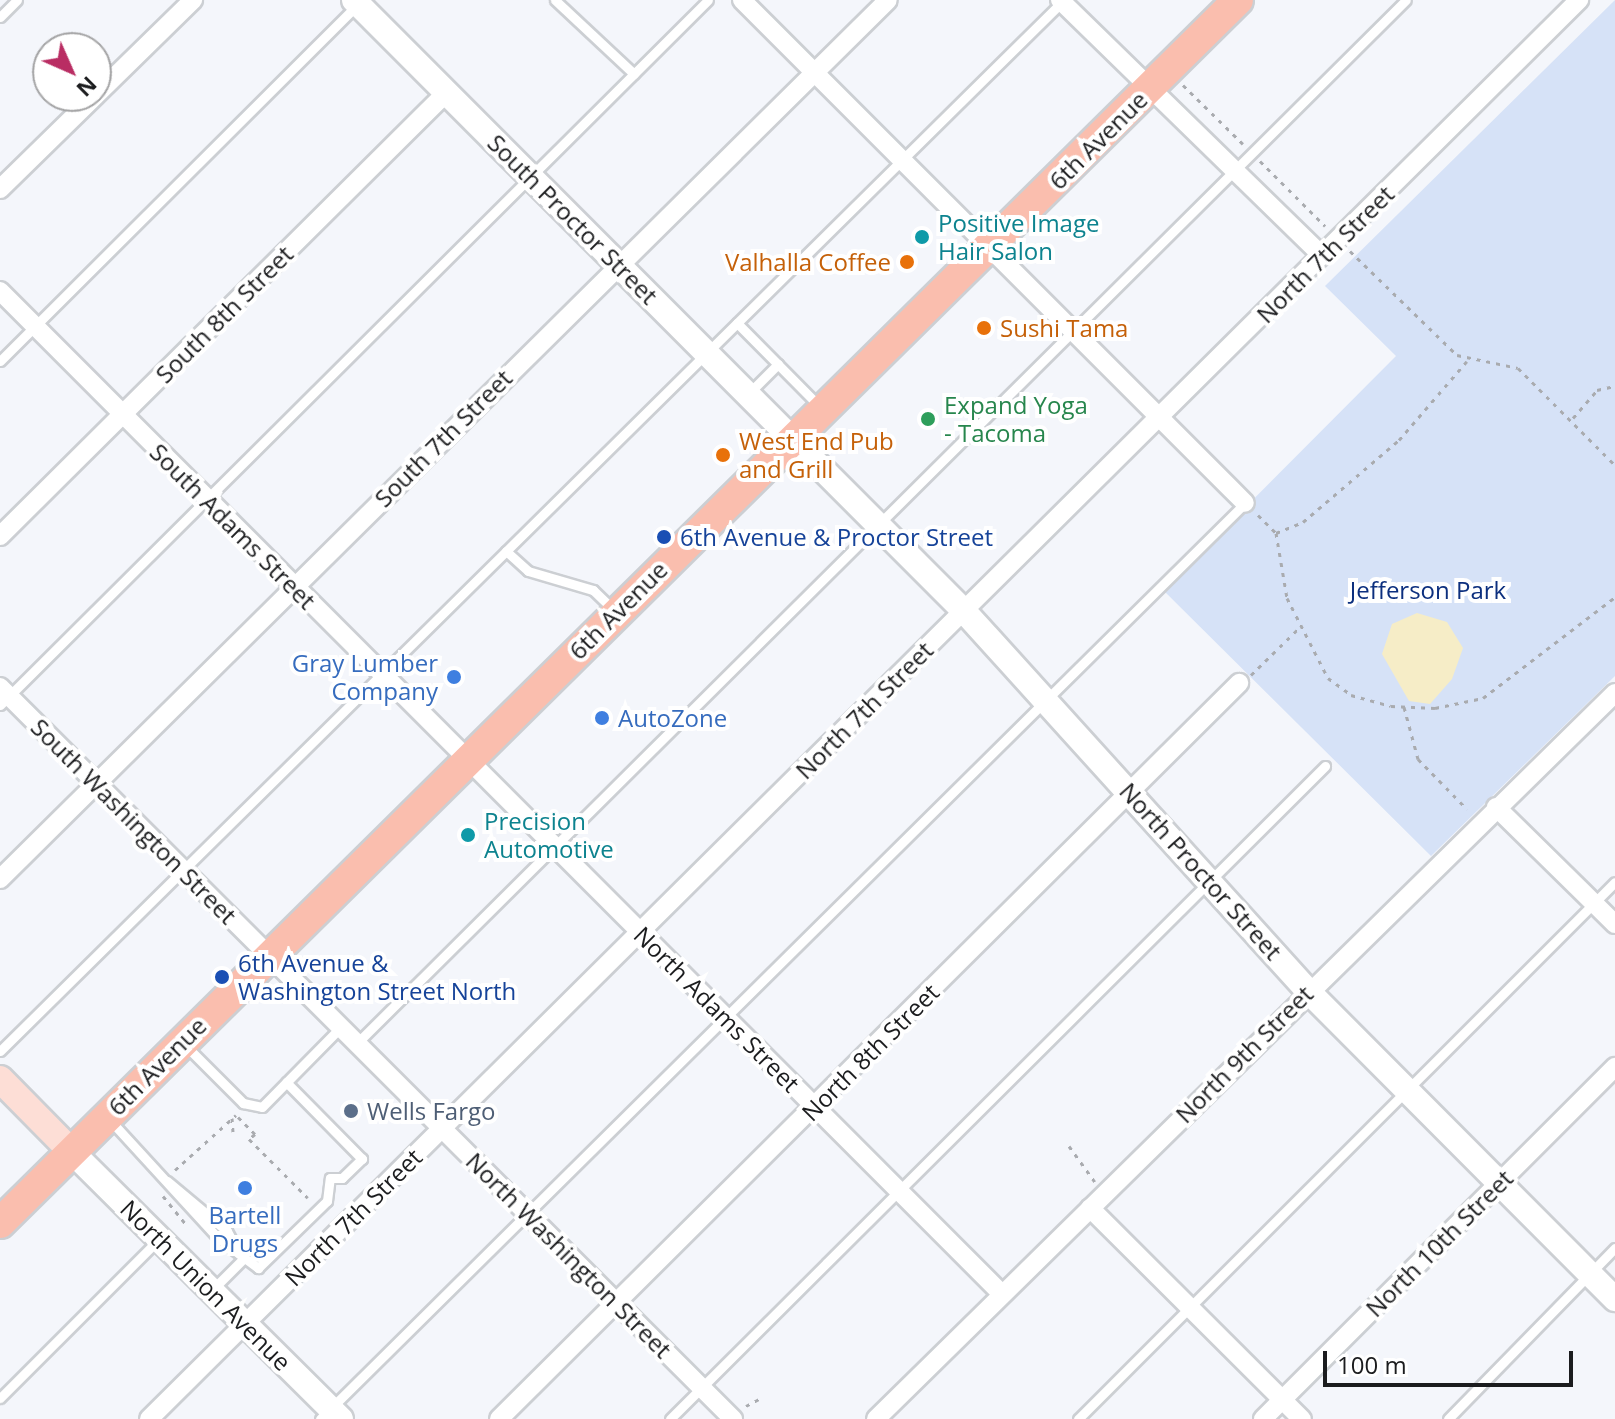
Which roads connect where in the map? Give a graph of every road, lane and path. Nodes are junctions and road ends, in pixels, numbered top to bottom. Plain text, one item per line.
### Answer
1 (17, 0) edge
2 (193, 0) edge
3 (555, 0) edge
4 (708, 0) edge
5 (742, 0) edge
6 (888, 0) edge
7 (1238, 0) edge
8 (1406, 0) edge
9 (1579, 0) edge
10 (1063, 1) edge
11 (356, 2) edge
12 (0, 17) edge
13 (634, 74) junction
14 (814, 74) junction
15 (112, 80) edge
16 (1151, 87) junction
17 (447, 92) junction
18 (79, 112) edge
19 (903, 162) junction
20 (1235, 171) junction
21 (531, 177) junction
22 (0, 189) edge
23 (989, 247) junction
24 (1349, 249) dead end
25 (1322, 256) junction
26 (619, 264) junction
27 (0, 291) edge
28 (737, 323) junction
29 (34, 327) junction
30 (1074, 333) junction
31 (706, 353) junction
32 (0, 361) edge
33 (1467, 361) junction
34 (778, 364) junction
35 (1615, 386) edge
36 (747, 394) junction
37 (822, 409) junction
38 (122, 416) junction
39 (1160, 418) junction
40 (1572, 420) junction
41 (791, 438) junction
42 (1615, 465) edge
43 (207, 500) junction
44 (1245, 503) junction
45 (876, 524) junction
46 (1276, 533) junction
47 (0, 536) edge
48 (506, 551) junction
49 (293, 586) junction
50 (1615, 597) edge
51 (963, 610) junction
52 (616, 612) junction
53 (1300, 627) junction
54 (381, 674) junction
55 (1239, 683) joint
56 (1615, 693) edge
57 (3, 696) edge
58 (1050, 700) junction
59 (1403, 707) junction
60 (467, 759) junction
61 (1325, 766) dead end
62 (96, 783) junction
63 (1130, 792) junction
64 (1496, 807) junction
65 (1467, 809) dead end
66 (554, 847) junction
67 (183, 870) junction
68 (0, 879) edge
69 (1208, 882) junction
70 (1615, 882) edge
71 (1594, 903) junction
72 (1615, 924) edge
73 (641, 934) junction
74 (269, 955) junction
75 (1308, 991) junction
76 (725, 1019) junction
77 (341, 1027) junction
78 (182, 1042) junction
79 (357, 1043) junction
80 (0, 1051) edge
81 (1615, 1067) edge
82 (0, 1079) edge
83 (286, 1082) junction
84 (1407, 1093) junction
85 (816, 1107) junction
86 (230, 1109) dead end
87 (107, 1116) junction
88 (235, 1117) junction
89 (443, 1129) junction
90 (233, 1132) dead end
91 (1069, 1146) dead end
92 (72, 1152) junction
93 (175, 1170) dead end
94 (1095, 1182) dead end
95 (1500, 1182) junction
96 (166, 1184) junction
97 (898, 1189) junction
98 (308, 1198) dead end
99 (1090, 1208) junction
100 (528, 1214) junction
101 (0, 1223) edge
102 (193, 1232) dead end
103 (160, 1239) junction
104 (1615, 1248) edge
105 (242, 1260) junction
106 (1590, 1273) junction
107 (210, 1291) junction
108 (1001, 1293) junction
109 (1615, 1299) edge
110 (617, 1303) junction
111 (1190, 1307) junction
112 (242, 1324) junction
113 (702, 1387) junction
114 (0, 1398) edge
115 (761, 1398) dead end
116 (1282, 1400) junction
117 (740, 1413) edge
118 (330, 1415) edge
119 (149, 1419) edge
120 (499, 1419) edge
121 (670, 1419) edge
122 (876, 1419) edge
123 (1078, 1419) edge
124 (1263, 1419) edge
125 (1302, 1419) edge
126 (1448, 1419) edge

1 - 12 lane
2 - 15 street
3 - 13 lane
4 - 13 lane
5 - 14 street
6 - 14 street, South 7th Street
7 - 16 main road, 6th Avenue
8 - 20 lane
9 - 25 street, North 7th Street
10 - 16 street
10 - 19 lane
11 - 17 street, South Proctor Street
11 - 29 lane
13 - 21 lane
14 - 19 street
14 - 26 street, South 7th Street
16 - 20 street
16 - 23 main road, 6th Avenue
17 - 21 street, South Proctor Street
17 - 38 street, South 8th Street
18 - 22 street
19 - 23 street
19 - 28 lane
20 - 25 street
20 - 30 lane
21 - 26 street, South Proctor Street
21 - 43 lane
23 - 30 street
23 - 37 main road, 6th Avenue
24 - 33 path
25 - 39 street, North 7th Street
26 - 31 street, South Proctor Street
26 - 49 street, South 7th Street
27 - 29 street, South Adams Street
28 - 31 lane
28 - 34 lane
29 - 32 lane
29 - 38 street, South Adams Street
30 - 39 street
30 - 45 lane
31 - 36 street, South Proctor Street
31 - 48 lane
33 - 40 path
33 - 46 path
34 - 36 lane
34 - 37 lane
35 - 40 path
36 - 41 street, South Proctor Street
37 - 41 main road, 6th Avenue
38 - 43 street, South Adams Street
38 - 47 street, South 8th Street
39 - 44 street
39 - 51 street, North 7th Street
40 - 42 path
41 - 45 street, North Proctor Street
41 - 52 main road, 6th Avenue
43 - 49 street, South Adams Street
43 - 57 lane
44 - 46 path
44 - 58 lane
45 - 51 street, North Proctor Street
45 - 66 lane
46 - 53 path
48 - 52 lane
48 - 54 lane
49 - 54 street, South Adams Street
49 - 62 street, South 7th Street
50 - 59 path
51 - 58 street, North Proctor Street
51 - 73 street, North 7th Street
52 - 60 main road, 6th Avenue
53 - 55 path
53 - 59 path
54 - 60 street, South Adams Street
54 - 67 lane
55 - 63 street, North 8th Street
56 - 64 street, North 9th Street
57 - 62 street, South Washington Street
58 - 63 street, North Proctor Street
58 - 76 lane
59 - 65 path
60 - 66 street, North Adams Street
60 - 74 main road, 6th Avenue
61 - 69 lane
62 - 67 street, South Washington Street
62 - 68 street, South 7th Street
63 - 69 street, North Proctor Street
63 - 85 street, North 8th Street
64 - 71 street
64 - 75 street, North 9th Street
66 - 73 street, North Adams Street
66 - 79 lane
67 - 74 street, South Washington Street
67 - 80 lane
69 - 75 street, North Proctor Street
69 - 97 lane
70 - 71 lane
71 - 72 street
71 - 84 lane
73 - 76 street, North Adams Street
73 - 89 street, North 7th Street
74 - 77 street, North Washington Street
74 - 78 main road, 6th Avenue
75 - 84 street, North Proctor Street
75 - 99 street, North 9th Street
76 - 85 street, North Adams Street
76 - 100 lane
77 - 79 street, North Washington Street
77 - 83 lane
78 - 83 lane
78 - 87 main road, 6th Avenue
79 - 89 street, North Washington Street
81 - 95 street, North 10th Street
82 - 92 main road
83 - 105 lane
84 - 95 street, North Proctor Street
84 - 111 lane
85 - 97 street, North Adams Street
85 - 110 street, North 8th Street
86 - 88 path
87 - 92 main road, 6th Avenue
87 - 96 lane
88 - 90 path
88 - 93 path
88 - 98 path
89 - 100 street, North Washington Street
89 - 112 street, North 7th Street
91 - 94 path
92 - 101 main road, 6th Avenue
92 - 103 street, North Union Avenue
95 - 106 street, North Proctor Street
95 - 116 street, North 10th Street
96 - 102 path
96 - 105 lane
97 - 108 street, North Adams Street
97 - 113 lane
99 - 108 street, North 9th Street
99 - 111 street
100 - 110 street, North Washington Street
100 - 118 lane
103 - 107 street, North Union Avenue
103 - 114 lane
104 - 106 lane
105 - 107 lane
106 - 109 street, North Proctor Street
106 - 126 lane
107 - 112 street, North Union Avenue
108 - 122 street, North 9th Street
110 - 113 street, North Washington Street
110 - 120 street, North 8th Street
111 - 116 street
111 - 123 lane
112 - 118 street, North Union Avenue
112 - 119 street, North 7th Street
113 - 117 street, North Washington Street
113 - 121 lane
115 - 117 path
116 - 124 street, North 10th Street
116 - 125 street

